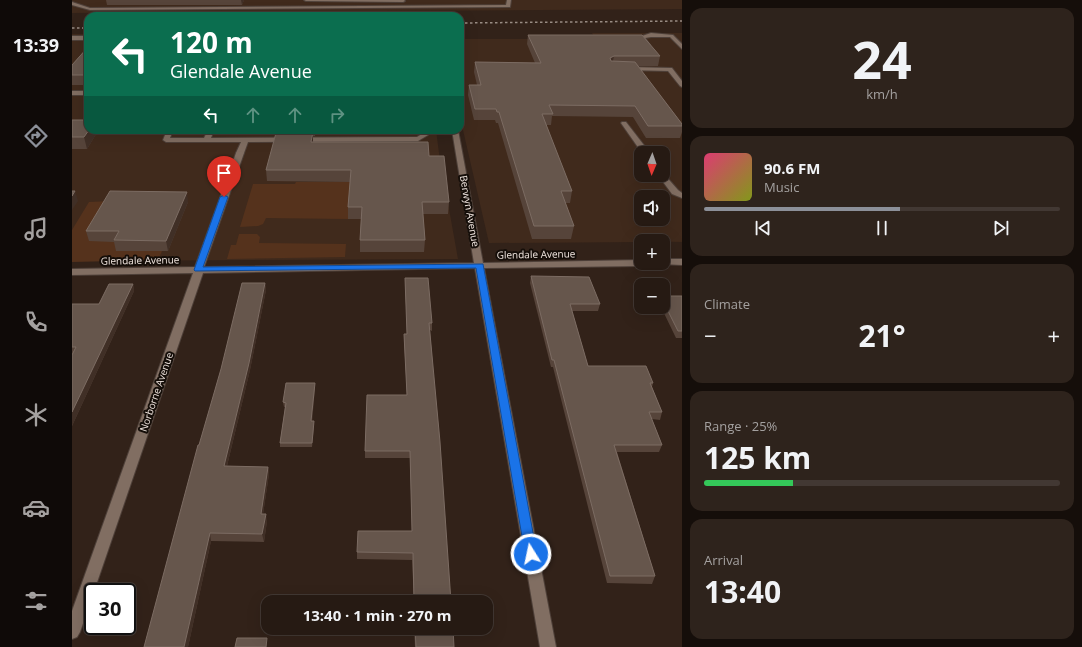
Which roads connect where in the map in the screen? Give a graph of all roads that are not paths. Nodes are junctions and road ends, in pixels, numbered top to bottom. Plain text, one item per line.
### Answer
1 (306, 0) edge
2 (509, 0) edge
3 (72, 3) edge
4 (442, 7) junction
5 (72, 38) edge
6 (84, 38) edge
7 (647, 45) edge
8 (682, 47) edge
9 (619, 69) edge
10 (682, 85) edge
11 (72, 93) edge
12 (84, 93) edge
13 (624, 123) edge
14 (168, 134) edge
15 (209, 134) edge
16 (425, 134) edge
17 (456, 134) edge
18 (207, 140) junction
19 (245, 140) junction
20 (641, 146) edge
21 (667, 182) edge
22 (682, 196) edge
23 (670, 262) edge
24 (682, 262) edge
25 (634, 263) edge
26 (480, 266) junction
27 (198, 270) junction
28 (72, 272) edge
29 (72, 632) edge
30 (548, 647) edge

1 - 4 street
2 - 4 street
3 - 4 street
5 - 6 street
7 - 8 street
9 - 10 street
11 - 12 street
13 - 20 street
14 - 18 street
15 - 18 street
16 - 19 street
17 - 26 street, Berwyn Avenue
18 - 19 street
19 - 27 street, Norborne Avenue
21 - 22 street
23 - 24 street
25 - 26 street, Glendale Avenue
26 - 27 street, Glendale Avenue
26 - 30 street, Berwyn Avenue
27 - 28 street, Glendale Avenue
27 - 29 street, Norborne Avenue

